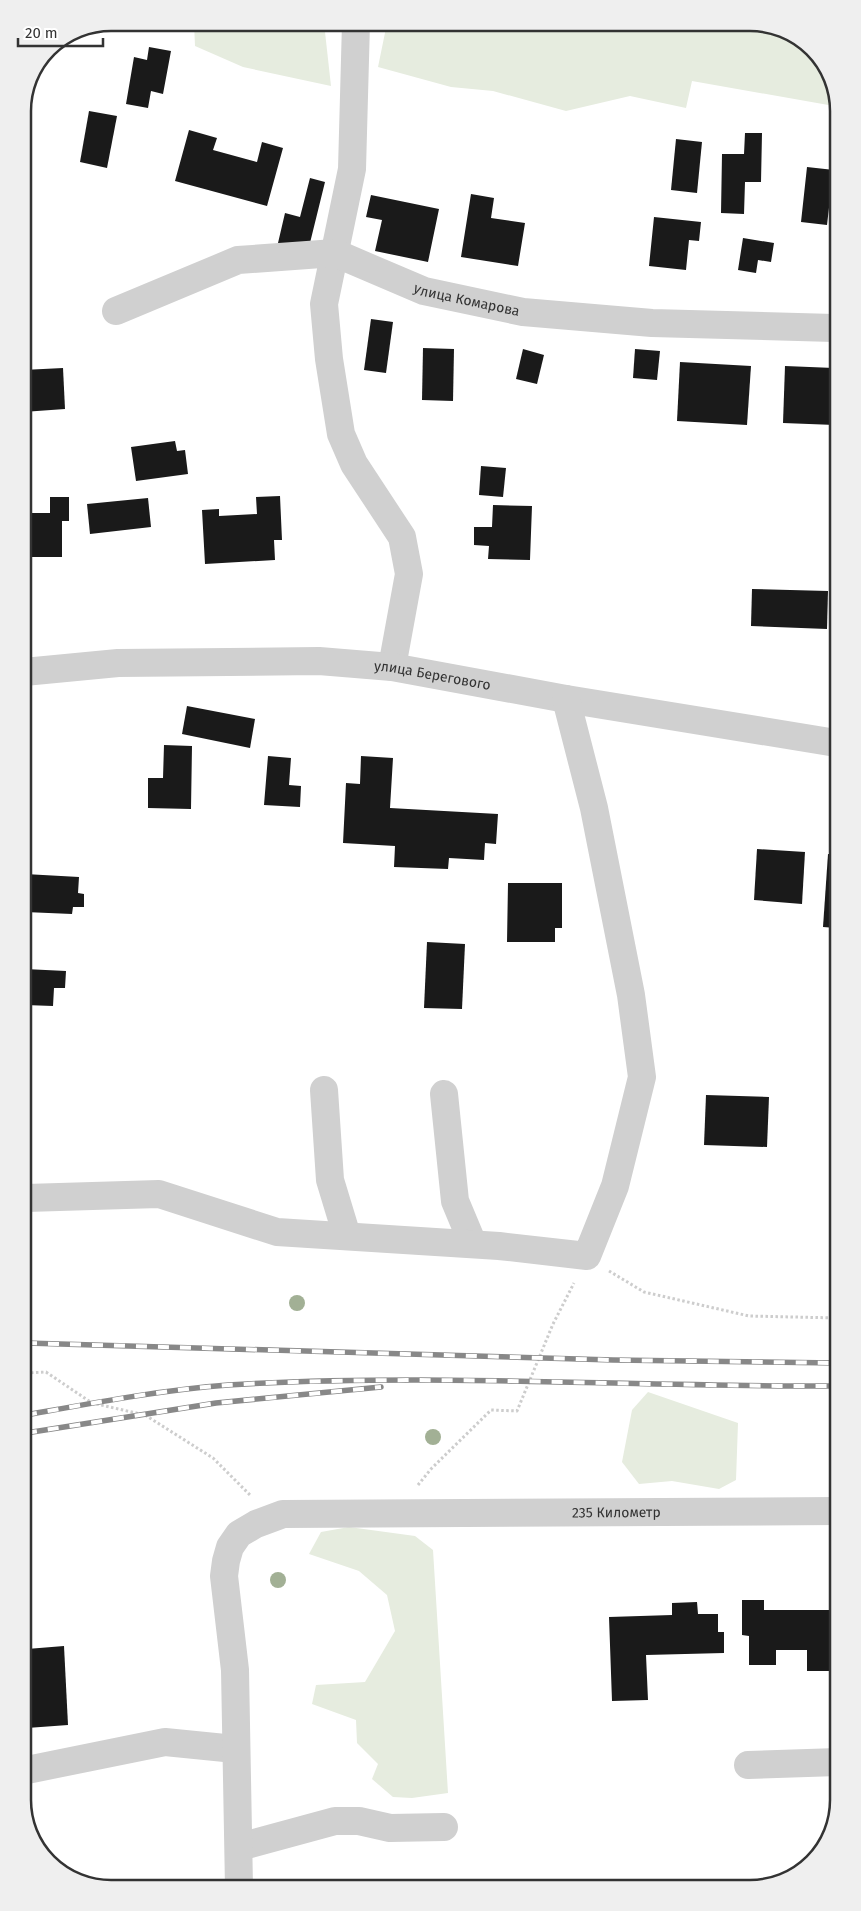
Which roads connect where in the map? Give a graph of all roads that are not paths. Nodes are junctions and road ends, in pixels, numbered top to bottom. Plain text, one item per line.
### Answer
1 (356, 31) edge
2 (335, 253) junction
3 (116, 310) dead end
4 (830, 328) edge
5 (392, 667) junction
6 (31, 671) edge
7 (566, 699) junction
8 (830, 742) edge
9 (324, 1090) dead end
10 (444, 1094) dead end
11 (31, 1198) edge
12 (347, 1236) junction
13 (473, 1244) junction
14 (830, 1511) edge
15 (235, 1748) junction
16 (830, 1762) edge
17 (748, 1765) dead end
18 (31, 1769) edge
19 (444, 1827) dead end
20 (239, 1847) junction
21 (239, 1880) edge

1 - 2 street
2 - 3 street, улица Комарова
2 - 4 street, улица Комарова
2 - 5 street
5 - 6 street, улица Берегового
5 - 7 street, улица Берегового
7 - 8 street, улица Берегового
7 - 13 street
9 - 12 street
10 - 13 street
11 - 12 street
12 - 13 street
14 - 15 street, 235 Километр
15 - 18 street
15 - 20 street, 235 Километр
16 - 17 street
19 - 20 street
20 - 21 street, 235 Километр

